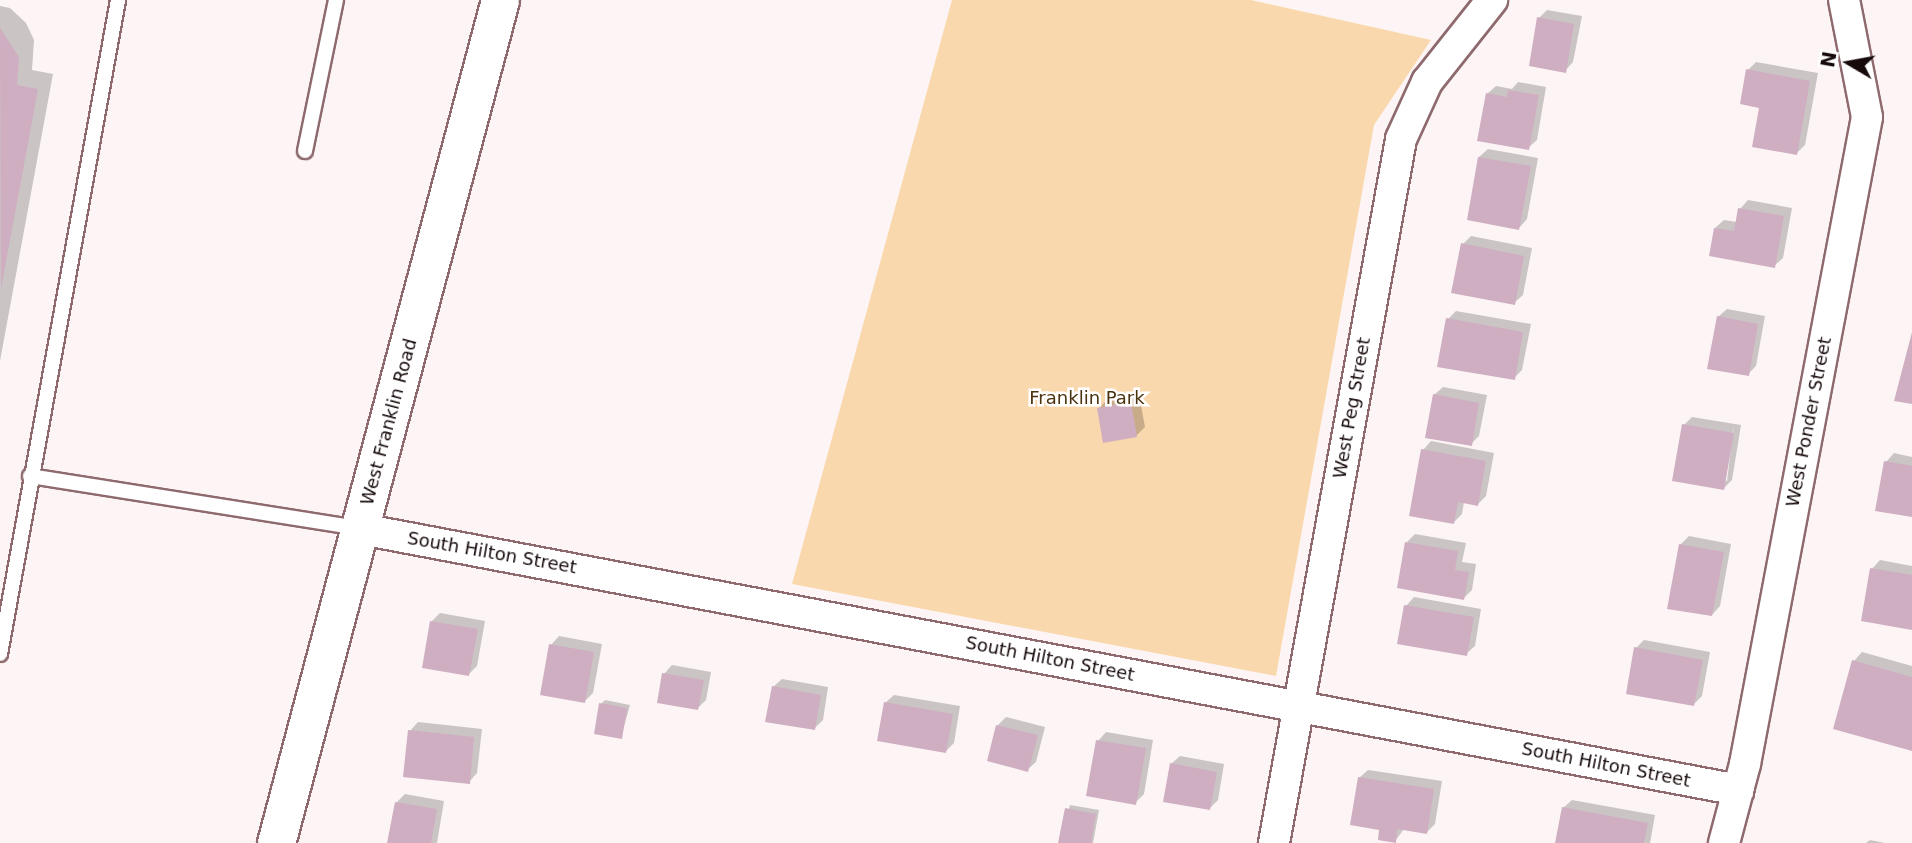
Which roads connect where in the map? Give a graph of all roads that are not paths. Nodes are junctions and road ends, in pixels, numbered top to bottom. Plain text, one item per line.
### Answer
1 (118, 0) edge
2 (336, 0) edge
3 (500, 0) edge
4 (1492, 0) edge
5 (1844, 0) edge
6 (305, 151) dead end
7 (30, 476) junction
8 (361, 528) junction
9 (0, 654) edge
10 (1298, 706) junction
11 (1738, 790) junction
12 (276, 843) edge
13 (1274, 843) edge
14 (1724, 843) edge

1 - 7 lane
2 - 6 lane
3 - 8 street, West Franklin Road
4 - 10 street, West Peg Street
5 - 11 street, West Ponder Street
7 - 8 lane
7 - 9 lane
8 - 10 street, South Hilton Street
8 - 12 street, West Franklin Road
10 - 11 street, South Hilton Street
10 - 13 street, West Peg Street
11 - 14 street, West Ponder Street

